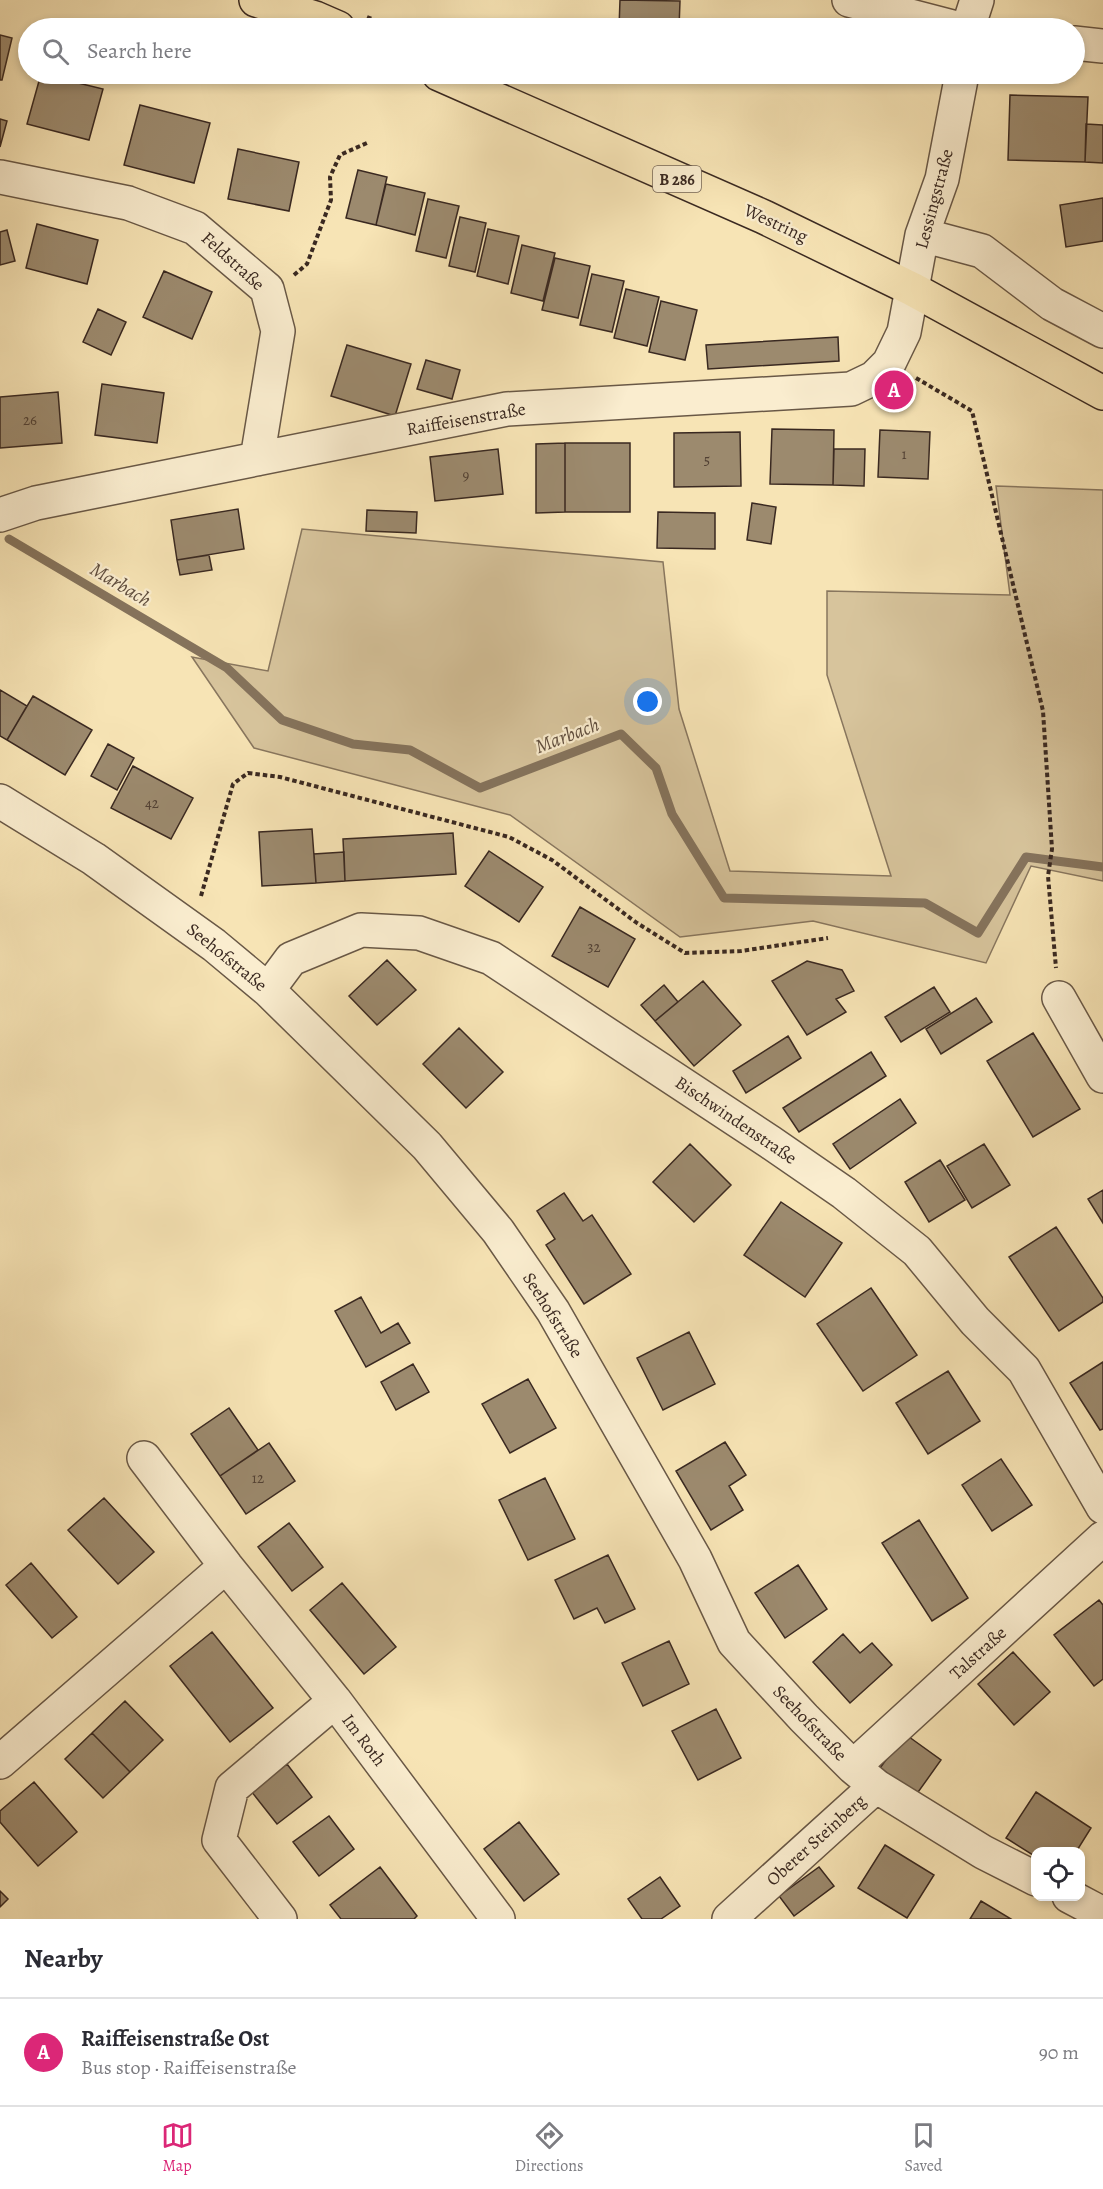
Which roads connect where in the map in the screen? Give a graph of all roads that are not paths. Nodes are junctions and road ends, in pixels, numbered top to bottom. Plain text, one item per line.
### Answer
1 (256, 0) edge
2 (849, 0) edge
3 (977, 0) edge
4 (315, 18) edge
5 (918, 18) edge
6 (971, 18) edge
7 (1085, 44) edge
8 (1103, 45) edge
9 (462, 84) edge
10 (960, 84) edge
11 (0, 177) edge
12 (922, 235) junction
13 (912, 289) junction
14 (1103, 332) edge
15 (1103, 393) edge
16 (257, 459) junction
17 (0, 515) edge
18 (0, 801) edge
19 (268, 990) junction
20 (1059, 998) road end
21 (1103, 1076) edge
22 (144, 1458) dead end
23 (1103, 1507) edge
24 (1103, 1538) edge
25 (226, 1566) junction
26 (335, 1701) junction
27 (0, 1762) edge
28 (864, 1776) junction
29 (1031, 1877) edge
30 (1078, 1901) edge
31 (1103, 1914) edge
32 (280, 1919) edge
33 (498, 1919) edge
34 (729, 1919) edge

1 - 4 main road
2 - 5 street
3 - 6 street
7 - 8 street
9 - 13 main road, Westring / B 286
10 - 12 street, Lessingstraße
11 - 16 street, Feldstraße
12 - 13 street, Lessingstraße
12 - 14 street
13 - 15 main road, Westring / B 286
13 - 16 street, Raiffeisenstraße
16 - 17 street, Raiffeisenstraße
18 - 19 street, Seehofstraße
19 - 23 street, Bischwindenstraße
19 - 28 street, Seehofstraße
20 - 21 street
22 - 25 street, Im Roth
24 - 28 street, Talstraße
25 - 26 street, Im Roth
25 - 27 street
26 - 32 street
26 - 33 street, Im Roth
28 - 29 street, Seehofstraße
28 - 34 street, Oberer Steinberg
30 - 31 street

